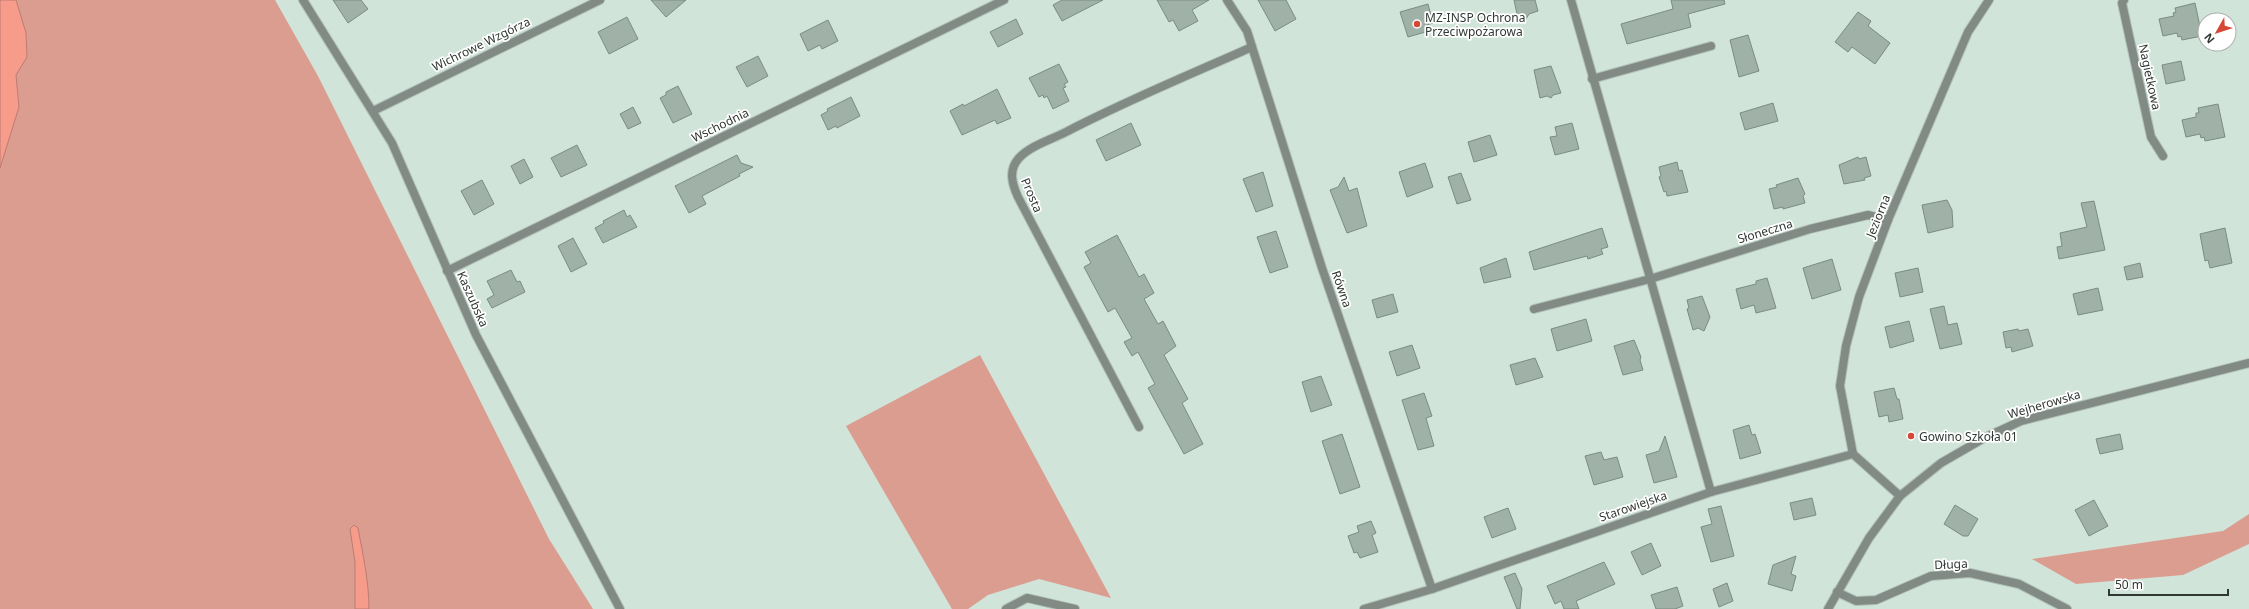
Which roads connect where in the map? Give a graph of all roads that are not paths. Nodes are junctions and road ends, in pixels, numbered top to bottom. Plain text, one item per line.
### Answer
1 (303, 0) edge
2 (600, 0) edge
3 (1004, 0) edge
4 (1227, 0) edge
5 (1570, 0) edge
6 (1989, 0) edge
7 (2124, 0) edge
8 (1711, 46) dead end
9 (1252, 47) junction
10 (1592, 79) junction
11 (373, 111) junction
12 (2163, 156) dead end
13 (1888, 220) junction
14 (447, 271) junction
15 (1650, 279) junction
16 (1534, 309) dead end
17 (2249, 363) edge
18 (1139, 427) dead end
19 (1852, 454) junction
20 (1711, 492) junction
21 (1900, 496) junction
22 (1432, 589) junction
23 (1837, 592) junction
24 (620, 609) edge
25 (1006, 609) edge
26 (1075, 609) edge
27 (1364, 609) edge
28 (1828, 609) edge
29 (2067, 609) edge

1 - 11 street, Kaszubska
2 - 11 street, Wichrowe Wzgórza
3 - 14 street, Wschodnia
4 - 9 street, Równa
5 - 10 street
6 - 13 street, Jeziorna
7 - 12 street, Nagietkowa
8 - 10 street
9 - 18 street, Prosta
9 - 22 street, Równa
10 - 15 street
11 - 14 street, Kaszubska
13 - 15 street, Słoneczna
13 - 19 street, Jeziorna
14 - 24 street, Kaszubska
15 - 16 street, Słoneczna
15 - 20 street
17 - 21 street, Wejherowska
19 - 20 street, Starowiejska
19 - 21 street
20 - 22 street, Starowiejska
21 - 23 street, Wejherowska
22 - 27 street, Starowiejska
23 - 28 street, Wejherowska
23 - 29 street, Długa
25 - 26 street

